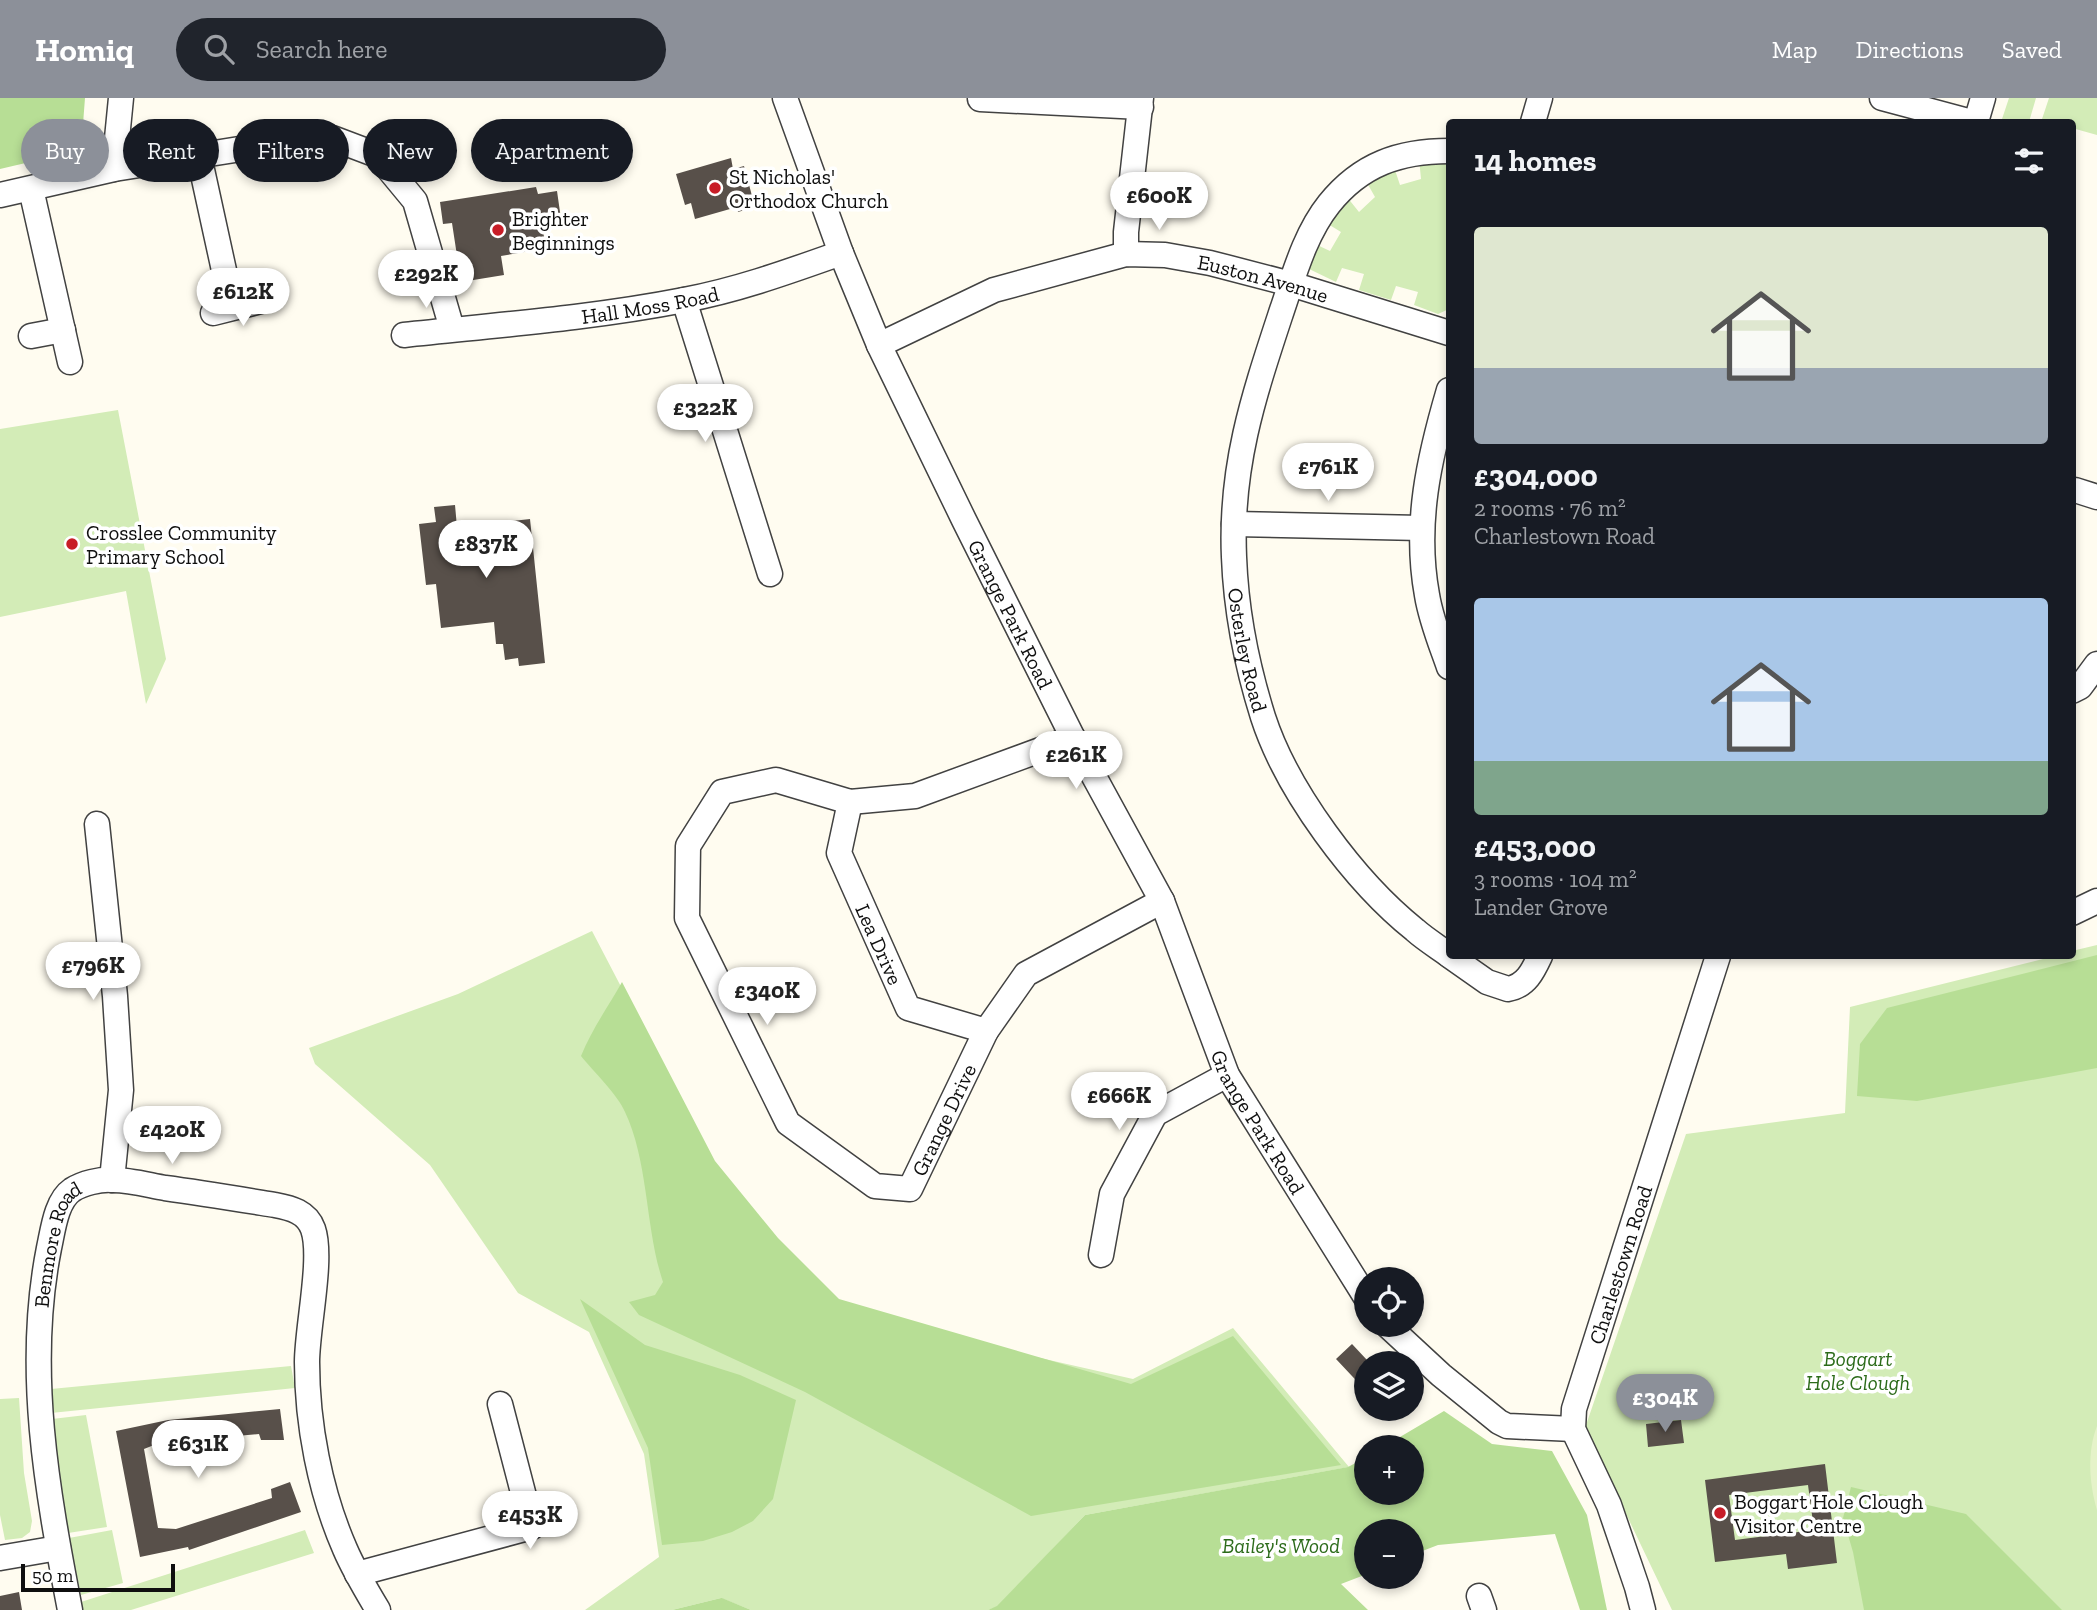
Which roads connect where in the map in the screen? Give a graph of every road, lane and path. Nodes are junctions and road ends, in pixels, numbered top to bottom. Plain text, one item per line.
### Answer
1 (121, 98) edge
2 (785, 98) edge
3 (1540, 98) edge
4 (1882, 98) edge
5 (1983, 98) edge
6 (980, 99) edge
7 (1141, 102) edge
8 (1534, 119) edge
9 (1962, 119) edge
10 (1975, 119) edge
11 (1446, 151) edge
12 (219, 153) edge
13 (123, 168) edge
14 (114, 169) junction
15 (203, 182) edge
16 (30, 189) junction
17 (0, 195) edge
18 (841, 253) junction
19 (1126, 254) junction
20 (1291, 284) junction
21 (684, 300) junction
22 (261, 301) dead end
23 (63, 330) junction
24 (452, 330) junction
25 (1446, 332) edge
26 (404, 335) dead end
27 (31, 336) dead end
28 (879, 345) junction
29 (70, 362) dead end
30 (1446, 401) edge
31 (1234, 524) junction
32 (1422, 528) junction
33 (770, 574) dead end
34 (1446, 657) edge
35 (2097, 664) edge
36 (2076, 689) edge
37 (1073, 738) junction
38 (850, 802) junction
39 (97, 824) dead end
40 (1162, 901) junction
41 (2097, 901) edge
42 (2076, 911) edge
43 (1446, 952) edge
44 (1456, 959) edge
45 (1538, 959) edge
46 (1717, 959) edge
47 (986, 1031) junction
48 (1227, 1075) junction
49 (112, 1180) junction
50 (1101, 1255) dead end
51 (1354, 1278) edge
52 (1400, 1337) edge
53 (500, 1404) dead end
54 (1573, 1429) junction
55 (58, 1548) junction
56 (0, 1558) edge
57 (358, 1574) junction
58 (70, 1610) edge
59 (378, 1610) edge
60 (1643, 1610) edge

1 - 14 street
2 - 18 street, Grange Park Road
3 - 8 street
4 - 9 street
5 - 10 street
6 - 7 street
7 - 19 street
11 - 20 street, Osterley Road
12 - 24 street
13 - 14 street
14 - 16 street
15 - 22 street
16 - 17 street
16 - 23 street
18 - 21 street, Hall Moss Road
18 - 28 street, Grange Park Road
19 - 20 street, Euston Avenue
19 - 28 street, Euston Avenue
20 - 25 street, Euston Avenue
20 - 31 street, Osterley Road
21 - 24 street, Hall Moss Road
21 - 33 street
23 - 27 street
23 - 29 street
24 - 26 street, Hall Moss Road
28 - 37 street, Grange Park Road
30 - 32 street
31 - 32 street
31 - 43 street, Osterley Road
32 - 34 street
35 - 36 street
37 - 38 street, Grange Drive
37 - 40 street, Grange Park Road
38 - 47 street, Lea Drive
38 - 47 street, Grange Drive
39 - 49 street
40 - 47 street, Grange Drive
40 - 48 street, Grange Park Road
41 - 42 street
44 - 45 street, Osterley Road
46 - 54 street, Charlestown Road
48 - 50 street
48 - 51 street, Grange Park Road
49 - 55 street, Benmore Road
49 - 57 street, Benmore Road
52 - 54 street
53 - 57 street
54 - 60 street
55 - 56 street
55 - 58 street, Benmore Road
57 - 59 street, Benmore Road

